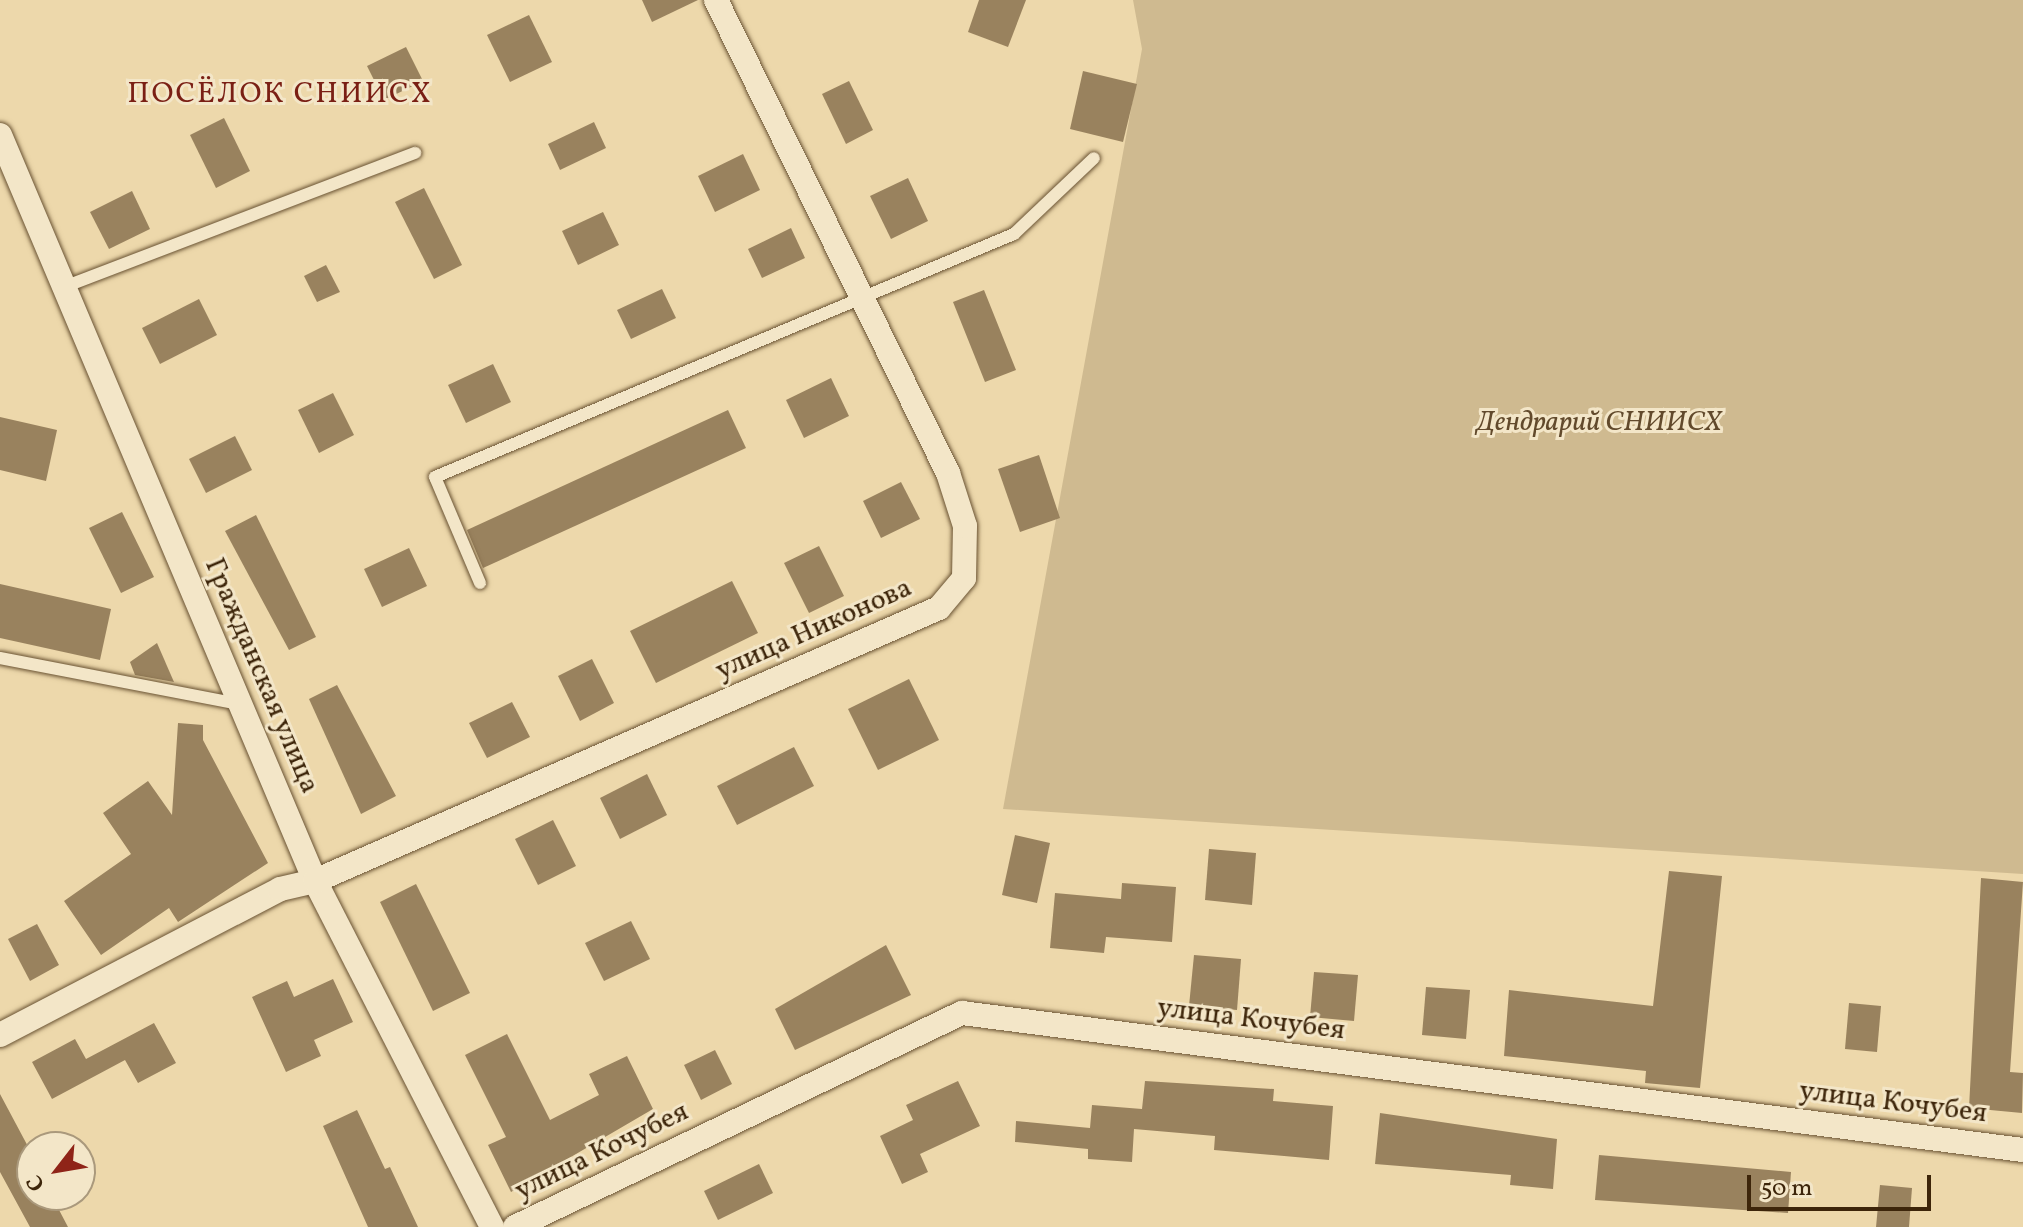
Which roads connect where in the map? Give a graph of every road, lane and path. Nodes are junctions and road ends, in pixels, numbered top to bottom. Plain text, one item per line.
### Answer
1 (716, 0) edge
2 (0, 135) edge
3 (415, 153) dead end
4 (1094, 158) dead end
5 (64, 287) junction
6 (860, 302) junction
7 (480, 583) dead end
8 (0, 658) edge
9 (240, 704) junction
10 (315, 881) junction
11 (0, 1035) edge
12 (2023, 1150) edge
13 (492, 1227) edge
14 (515, 1227) edge

1 - 6 street, улица Никонова
2 - 5 street, Гражданская улица
3 - 5 lane
4 - 6 lane
5 - 9 street, Гражданская улица
6 - 7 lane
6 - 10 street, улица Никонова
8 - 9 lane
9 - 10 street, Гражданская улица
10 - 11 street, улица Никонова
10 - 13 street, Гражданская улица
12 - 14 street, улица Кочубея

